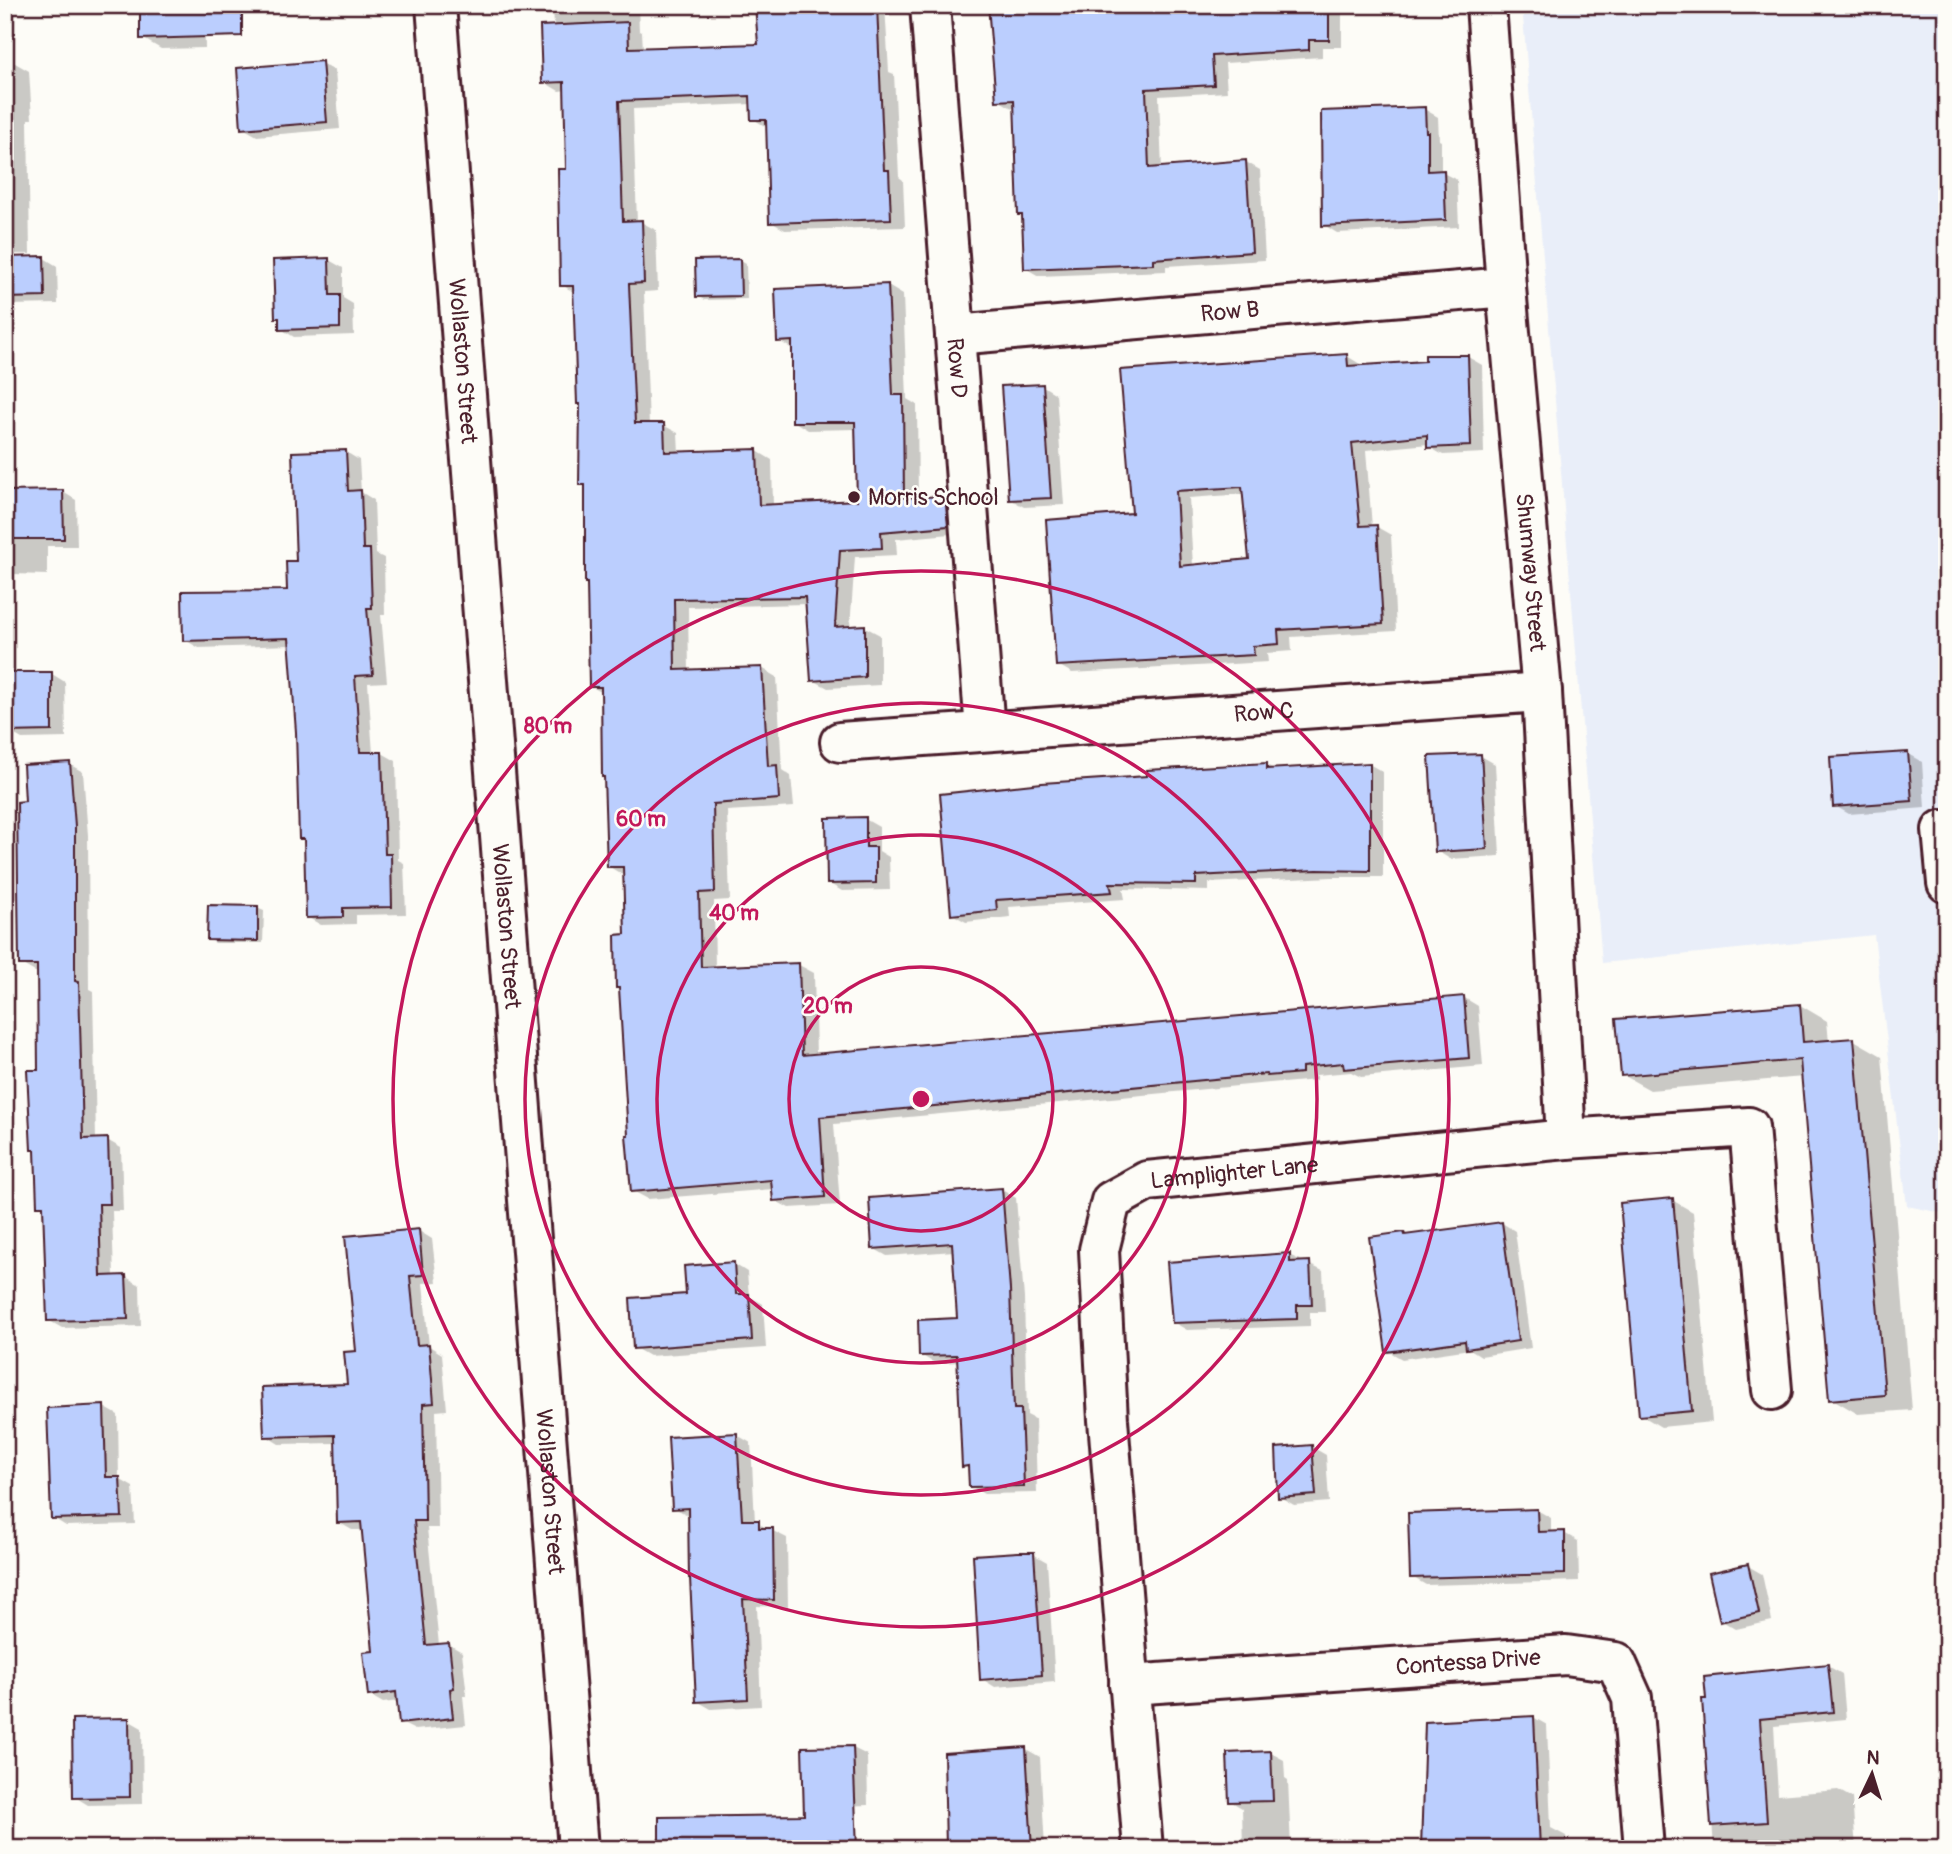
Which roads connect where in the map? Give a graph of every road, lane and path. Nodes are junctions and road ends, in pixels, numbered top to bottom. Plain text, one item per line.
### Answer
1 (436, 5) edge
2 (930, 5) edge
3 (1486, 5) edge
4 (1506, 287) junction
5 (955, 335) junction
6 (1542, 692) junction
7 (985, 731) junction
8 (840, 742) dead end
9 (1942, 830) dead end
10 (1947, 883) edge
11 (1566, 1139) junction
12 (1772, 1390) dead end
13 (1129, 1685) junction
14 (578, 1849) edge
15 (1143, 1849) edge
16 (1644, 1849) edge

1 - 14 street, Wollaston Street
2 - 5 street, Row D
3 - 4 street, Shumway Street
4 - 5 street, Row B
4 - 6 street, Shumway Street
5 - 7 street, Row D
6 - 7 street, Row C
6 - 11 street, Shumway Street
7 - 8 street, Row C
9 - 10 street
11 - 12 street, Lamplighter Lane
11 - 13 street, Lamplighter Lane
13 - 15 street, Lamplighter Lane
13 - 16 street, Contessa Drive

